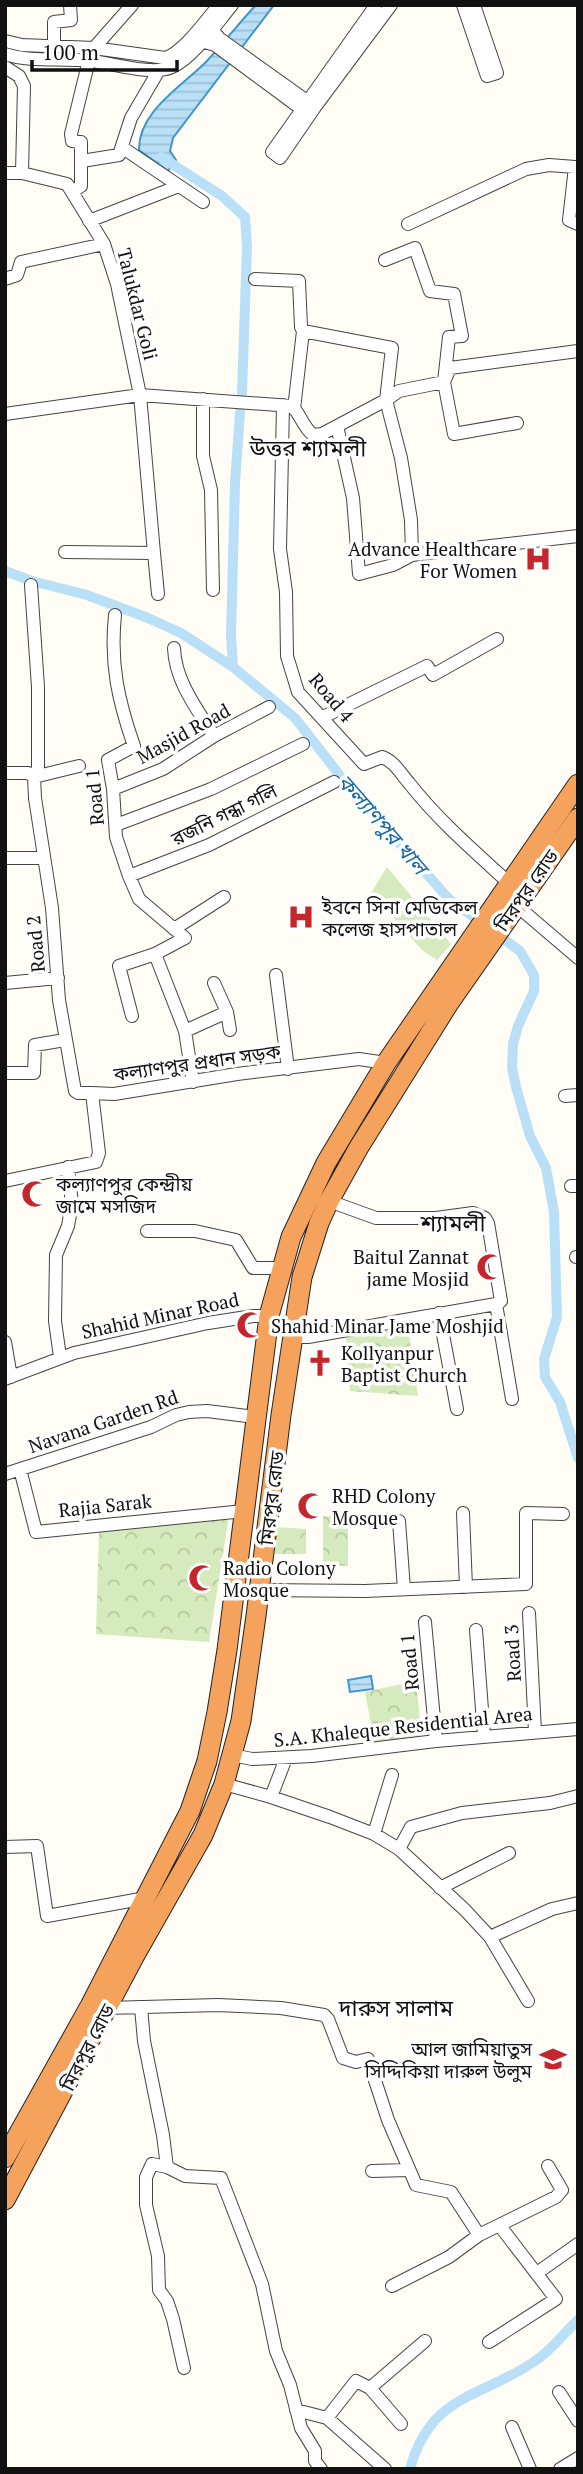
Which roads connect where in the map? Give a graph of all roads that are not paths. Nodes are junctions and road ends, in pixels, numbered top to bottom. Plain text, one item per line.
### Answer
1 (70, 5) edge
2 (132, 5) edge
3 (219, 5) edge
4 (232, 5) edge
5 (376, 5) edge
6 (391, 5) edge
7 (463, 5) edge
8 (474, 5) edge
9 (215, 38) junction
10 (5, 41) edge
11 (54, 46) junction
12 (5, 54) edge
13 (92, 54) junction
14 (173, 61) junction
15 (154, 65) junction
16 (5, 67) edge
17 (308, 108) junction
18 (123, 148) junction
19 (82, 161) junction
20 (576, 167) edge
21 (5, 173) edge
22 (22, 173) junction
23 (179, 186) junction
24 (72, 192) junction
25 (203, 202) dead end
26 (89, 221) junction
27 (408, 224) dead end
28 (578, 224) edge
29 (104, 244) junction
30 (385, 261) dead end
31 (5, 279) edge
32 (255, 279) dead end
33 (303, 331) junction
34 (578, 351) edge
35 (444, 382) junction
36 (140, 395) junction
37 (202, 399) junction
38 (386, 400) junction
39 (288, 407) junction
40 (5, 414) edge
41 (517, 424) dead end
42 (337, 426) junction
43 (578, 536) edge
44 (65, 552) dead end
45 (155, 553) junction
46 (412, 555) junction
47 (31, 585) dead end
48 (213, 590) dead end
49 (158, 594) dead end
50 (115, 615) dead end
51 (497, 639) dead end
52 (174, 648) dead end
53 (269, 707) dead end
54 (323, 717) junction
55 (214, 736) junction
56 (303, 744) dead end
57 (79, 766) dead end
58 (5, 773) edge
59 (34, 777) junction
60 (334, 782) dead end
61 (578, 784) edge
62 (114, 789) junction
63 (116, 825) junction
64 (575, 828) edge
65 (5, 858) edge
66 (42, 858) junction
67 (129, 876) junction
68 (509, 883) junction
69 (224, 897) dead end
70 (507, 908) junction
71 (175, 930) junction
72 (478, 946) junction
73 (155, 954) junction
74 (578, 958) edge
75 (276, 975) dead end
76 (58, 978) junction
77 (5, 983) edge
78 (214, 983) dead end
79 (227, 1012) junction
80 (132, 1016) dead end
81 (230, 1030) dead end
82 (185, 1031) junction
83 (65, 1040) junction
84 (386, 1063) junction
85 (288, 1069) junction
86 (5, 1073) edge
87 (193, 1082) junction
88 (92, 1093) junction
89 (68, 1167) junction
90 (5, 1181) edge
91 (329, 1201) junction
92 (148, 1231) dead end
93 (281, 1268) junction
94 (496, 1304) junction
95 (439, 1313) junction
96 (269, 1316) junction
97 (292, 1337) junction
98 (5, 1342) edge
99 (60, 1357) junction
100 (8, 1378) edge
101 (512, 1399) dead end
102 (457, 1409) dead end
103 (255, 1416) junction
104 (20, 1469) junction
105 (5, 1474) edge
106 (244, 1511) junction
107 (463, 1513) dead end
108 (563, 1514) dead end
109 (399, 1521) dead end
110 (466, 1587) junction
111 (404, 1589) junction
112 (259, 1590) junction
113 (529, 1613) dead end
114 (425, 1622) dead end
115 (476, 1630) dead end
116 (578, 1729) edge
117 (535, 1732) junction
118 (484, 1736) junction
119 (436, 1741) junction
120 (209, 1748) junction
121 (232, 1755) junction
122 (286, 1758) junction
123 (392, 1775) dead end
124 (224, 1784) junction
125 (578, 1796) edge
126 (271, 1797) junction
127 (374, 1834) junction
128 (5, 1847) edge
129 (399, 1849) junction
130 (509, 1853) dead end
131 (440, 1888) junction
132 (146, 1898) junction
133 (578, 1903) edge
134 (490, 1937) junction
135 (528, 2001) dead end
136 (141, 2007) junction
137 (106, 2008) junction
138 (5, 2158) edge
139 (548, 2166) dead end
140 (167, 2167) junction
141 (410, 2170) junction
142 (372, 2171) dead end
143 (5, 2200) edge
144 (500, 2226) junction
145 (479, 2235) junction
146 (578, 2245) edge
147 (537, 2273) junction
148 (392, 2286) dead end
149 (425, 2342) dead end
150 (489, 2342) dead end
151 (184, 2368) dead end
152 (370, 2388) junction
153 (559, 2392) dead end
154 (296, 2410) junction
155 (327, 2418) junction
156 (578, 2421) edge
157 (401, 2424) dead end
158 (512, 2427) dead end
159 (578, 2458) edge
160 (321, 2469) edge
161 (385, 2469) edge
162 (530, 2469) edge
163 (560, 2469) edge

1 - 11 street
2 - 13 street
3 - 14 street
4 - 9 street
5 - 17 street
6 - 17 street
7 - 8 street
9 - 14 street
9 - 17 street
10 - 11 street
11 - 13 street
12 - 13 street
13 - 15 street
13 - 19 street
14 - 15 street
15 - 18 street
16 - 22 street
18 - 19 street
18 - 23 street
19 - 24 street
20 - 27 street
20 - 28 street
21 - 22 street
22 - 24 street
23 - 25 street
23 - 26 street
24 - 26 street, Talukdar Goli
26 - 29 street, Talukdar Goli
29 - 31 street
29 - 36 street, Talukdar Goli
30 - 35 street
32 - 33 street, Road 4
33 - 38 street
33 - 39 street, Road 4
34 - 35 street
35 - 38 street
35 - 41 street
36 - 37 street
36 - 40 street
36 - 45 street, Talukdar Goli
37 - 39 street
37 - 48 street
38 - 42 street
38 - 46 street
39 - 42 street
39 - 54 street, Road 4
42 - 46 street
43 - 46 street
44 - 45 street
45 - 49 street, Talukdar Goli
47 - 59 street, Road 2
50 - 62 street, Road 1
51 - 54 street
52 - 55 street
53 - 55 street, Masjid Road
54 - 68 street, Road 4
55 - 62 street, Masjid Road
56 - 63 street
57 - 59 street
58 - 59 street
59 - 66 street, Road 2
60 - 67 street, রজনি গন্ধা গলি
61 - 68 highway, মিরপুর রোড
62 - 63 street, Road 1
63 - 67 street, Road 1
64 - 70 highway, মিরপুর রোড
65 - 66 street
66 - 76 street, Road 2
67 - 71 street, Road 1
68 - 70 highway, মিরপুর রোড
69 - 71 street
70 - 72 highway, মিরপুর রোড
70 - 74 street
71 - 73 street
72 - 84 highway, মিরপুর রোড
72 - 91 highway, মিরপুর রোড
73 - 80 street
73 - 82 street
75 - 85 street
76 - 77 street
76 - 83 street, Road 2
78 - 79 street
79 - 81 street
79 - 82 street
82 - 87 street
83 - 86 street
83 - 88 street, Road 2
84 - 85 street, কল্যাণপুর প্রধান সড়ক
84 - 93 highway, মিরপুর রোড
85 - 87 street, কল্যাণপুর প্রধান সড়ক
87 - 88 street, কল্যাণপুর প্রধান সড়ক
88 - 89 street, কল্যাণপুর প্রধান সড়ক
89 - 90 street, কল্যাণপুর প্রধান সড়ক
89 - 99 street, Shahid Minar Road
91 - 94 street
91 - 97 highway, মিরপুর রোড
92 - 93 street
93 - 96 highway, মিরপুর রোড
94 - 95 street
94 - 101 street
95 - 97 street
95 - 102 street
96 - 99 street, Shahid Minar Road
96 - 103 highway, মিরপুর রোড
97 - 112 highway, মিরপুর রোড
98 - 100 street
99 - 100 street, Shahid Minar Road
103 - 104 street, Navana Garden Rd
103 - 106 highway, মিরপুর রোড
104 - 105 street, Navana Garden Rd
104 - 106 street, Rajia Sarak
106 - 120 highway, মিরপুর রোড
107 - 110 street
108 - 110 street
109 - 111 street
110 - 111 street
111 - 112 street
112 - 121 highway, মিরপুর রোড
113 - 117 street, Road 3
114 - 119 street, Road 1
115 - 118 street
116 - 117 street, S.A. Khaleque Residential Area
117 - 118 street, S.A. Khaleque Residential Area
118 - 119 street, S.A. Khaleque Residential Area
119 - 122 street, S.A. Khaleque Residential Area
120 - 121 highway
120 - 132 highway, মিরপুর রোড
121 - 122 street, S.A. Khaleque Residential Area
121 - 124 highway, মিরপুর রোড
122 - 126 street
123 - 127 street
124 - 126 street
124 - 137 highway, মিরপুর রোড
125 - 129 street
126 - 127 street
127 - 129 street
128 - 132 street
129 - 131 street
130 - 131 street
131 - 134 street
132 - 138 highway, মিরপুর রোড
133 - 134 street
134 - 135 street
136 - 137 street
136 - 140 street
136 - 141 street
137 - 143 highway, মিরপুর রোড
139 - 144 street
140 - 151 street
140 - 154 street
141 - 142 street
141 - 145 street
144 - 145 street
144 - 147 street
145 - 148 street
146 - 147 street
147 - 150 street
149 - 152 street
152 - 155 street
152 - 157 street
153 - 156 street
154 - 155 street
154 - 160 street
155 - 161 street
158 - 162 street
159 - 163 street

